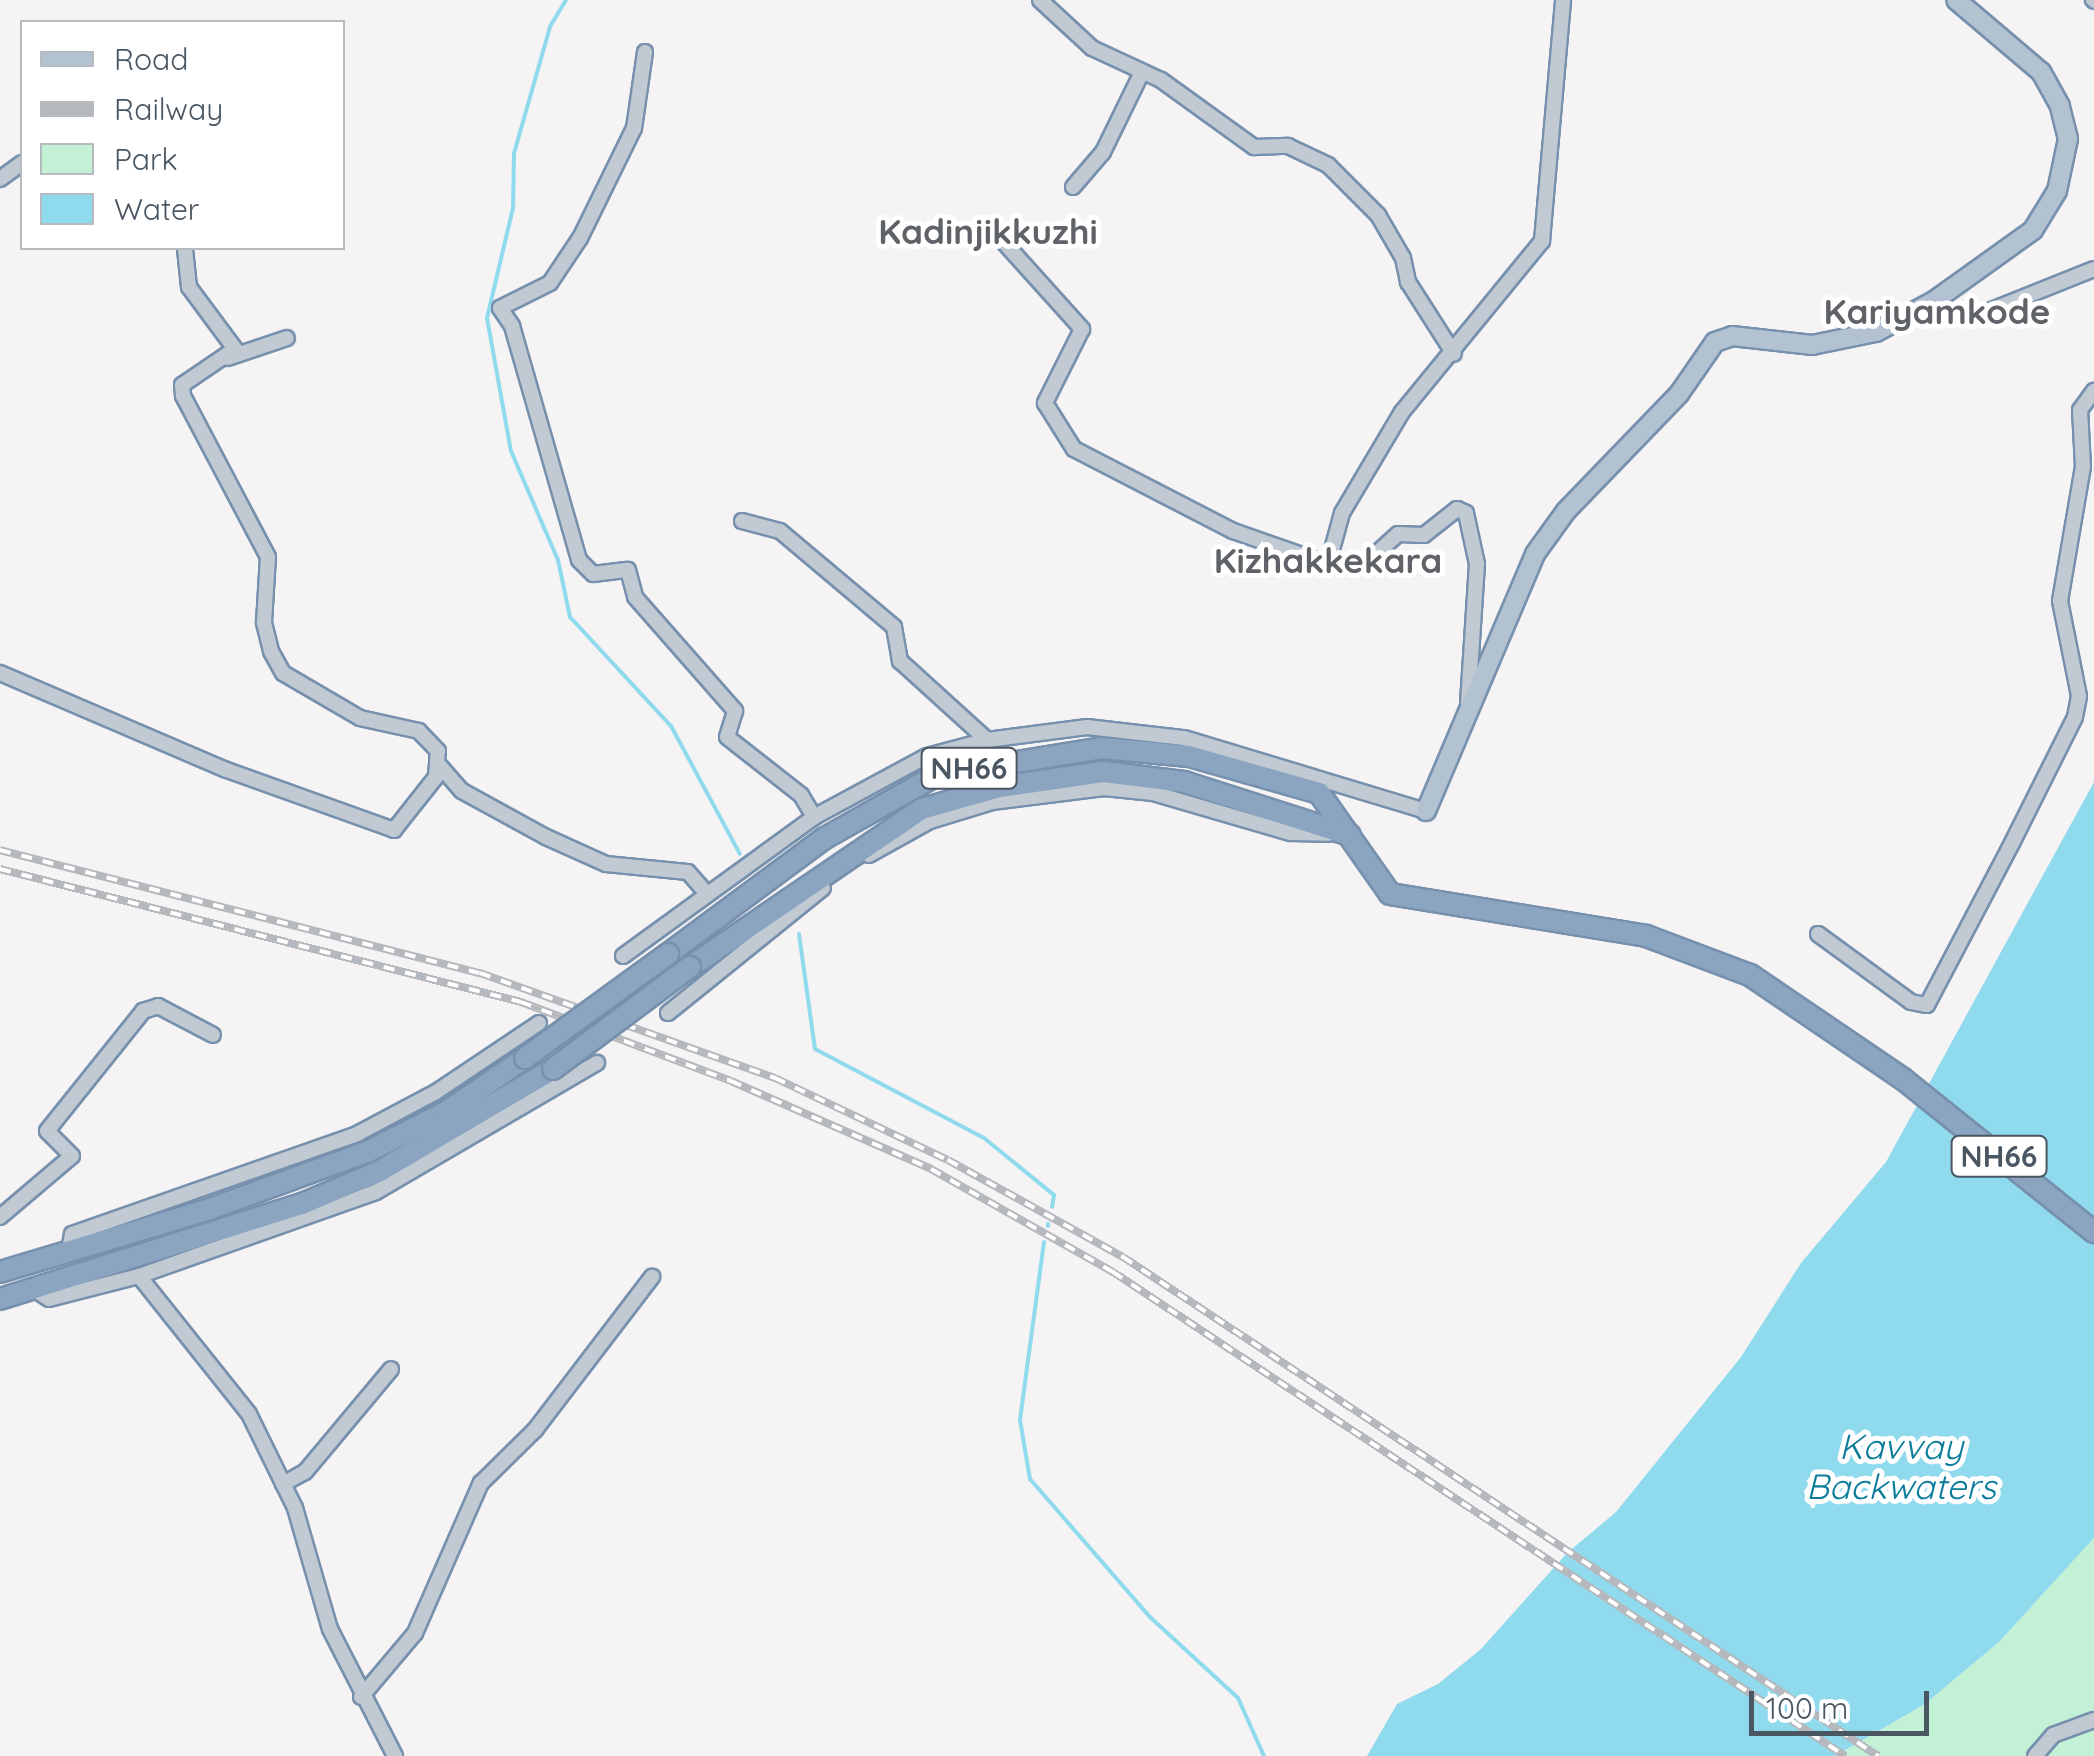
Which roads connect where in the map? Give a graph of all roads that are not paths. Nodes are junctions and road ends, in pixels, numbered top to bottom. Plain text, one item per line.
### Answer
1 (1040, 0) edge
2 (1562, 0) edge
3 (1956, 0) edge
4 (645, 52) dead end
5 (1142, 72) junction
6 (20, 164) edge
7 (0, 179) edge
8 (1073, 187) dead end
9 (992, 229) dead end
10 (185, 250) edge
11 (2094, 270) edge
12 (1934, 301) junction
13 (287, 338) dead end
14 (1454, 354) junction
15 (228, 358) junction
16 (2094, 391) edge
17 (742, 521) dead end
18 (1328, 564) junction
19 (0, 674) edge
20 (1468, 708) junction
21 (987, 740) junction
22 (442, 773) junction
23 (1426, 810) joint
24 (814, 817) junction
25 (1350, 835) junction
26 (706, 894) junction
27 (1818, 934) dead end
28 (623, 956) dead end
29 (668, 1013) dead end
30 (540, 1023) dead end
31 (213, 1035) dead end
32 (596, 1063) dead end
33 (0, 1217) edge
34 (2094, 1232) edge
35 (68, 1250) junction
36 (1, 1271) edge
37 (140, 1276) junction
38 (652, 1277) dead end
39 (32, 1287) junction
40 (0, 1299) edge
41 (391, 1370) dead end
42 (283, 1484) junction
43 (361, 1696) junction
44 (2094, 1720) edge
45 (396, 1756) edge
46 (2035, 1756) edge

1 - 5 street
2 - 14 street
3 - 12 main road
4 - 24 street
5 - 8 street
5 - 14 street
6 - 7 street
9 - 18 street
10 - 15 street
11 - 12 street
12 - 20 main road
13 - 15 street
14 - 18 street
15 - 22 street
16 - 27 street
17 - 21 street
18 - 20 street
19 - 22 street
20 - 23 main road
21 - 23 street
21 - 24 street
22 - 26 street
24 - 26 street
25 - 29 street
25 - 34 highway, NH66
25 - 35 highway, NH66, bridge
25 - 39 highway, NH66, bridge
26 - 28 street
30 - 35 street
31 - 33 street
32 - 37 street
35 - 36 highway, NH66
35 - 39 highway, NH66
37 - 39 street
37 - 42 street
38 - 43 street
39 - 40 highway, NH66
41 - 42 street
42 - 43 street
43 - 45 street
44 - 46 street

